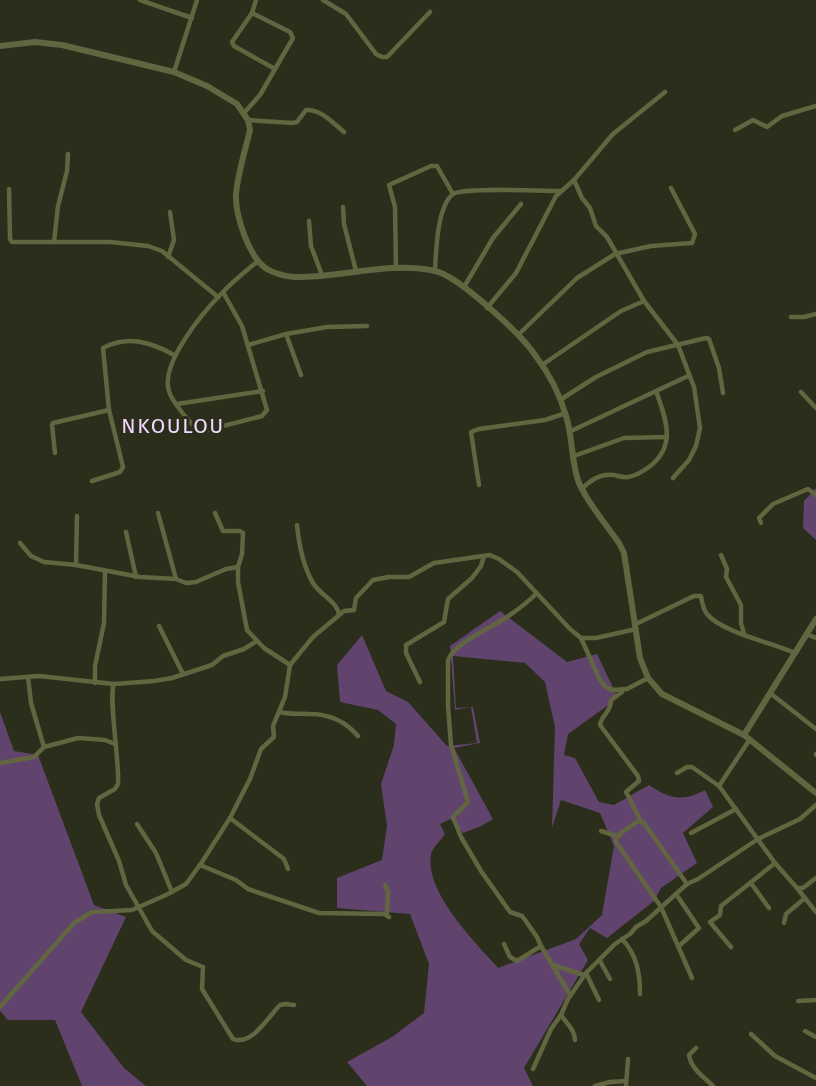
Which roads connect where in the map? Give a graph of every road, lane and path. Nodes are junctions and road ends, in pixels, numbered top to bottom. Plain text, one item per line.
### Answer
1 (140, 0) edge
2 (197, 0) edge
3 (256, 0) edge
4 (322, 0) edge
5 (430, 12) dead end
6 (252, 13) junction
7 (192, 18) junction
8 (0, 46) edge
9 (275, 69) junction
10 (174, 72) junction
11 (664, 92) dead end
12 (816, 106) edge
13 (244, 113) junction
14 (248, 120) junction
15 (735, 130) dead end
16 (344, 132) dead end
17 (68, 154) dead end
18 (574, 180) junction
19 (670, 188) dead end
20 (9, 189) dead end
21 (561, 191) junction
22 (453, 194) junction
23 (521, 204) dead end
24 (343, 207) dead end
25 (170, 212) dead end
26 (309, 221) dead end
27 (54, 242) junction
28 (615, 254) junction
29 (168, 257) junction
30 (258, 261) junction
31 (396, 268) junction
32 (356, 271) junction
33 (435, 271) junction
34 (322, 275) junction
35 (464, 287) junction
36 (223, 292) junction
37 (218, 297) junction
38 (644, 301) junction
39 (487, 308) junction
40 (816, 314) edge
41 (791, 317) dead end
42 (367, 326) dead end
43 (286, 334) junction
44 (518, 335) junction
45 (248, 345) junction
46 (678, 345) junction
47 (174, 355) junction
48 (542, 365) junction
49 (301, 375) dead end
50 (688, 376) junction
51 (263, 391) junction
52 (656, 391) junction
53 (801, 392) dead end
54 (723, 393) dead end
55 (560, 400) junction
56 (177, 404) junction
57 (816, 408) edge
58 (109, 410) junction
59 (566, 413) junction
60 (571, 431) junction
61 (667, 437) junction
62 (55, 453) dead end
63 (574, 456) junction
64 (673, 478) dead end
65 (92, 481) dead end
66 (479, 485) dead end
67 (582, 489) junction
68 (816, 495) edge
69 (158, 513) dead end
70 (215, 513) dead end
71 (76, 516) dead end
72 (761, 523) dead end
73 (297, 525) dead end
74 (126, 532) dead end
75 (20, 543) dead end
76 (721, 555) dead end
77 (484, 556) junction
78 (76, 565) junction
79 (238, 567) junction
80 (105, 571) junction
81 (136, 577) junction
82 (176, 579) junction
83 (537, 592) junction
84 (339, 615) junction
85 (816, 619) edge
86 (159, 626) dead end
87 (636, 627) junction
88 (744, 634) junction
89 (806, 634) junction
90 (581, 638) junction
91 (816, 638) edge
92 (257, 641) junction
93 (795, 653) junction
94 (290, 664) junction
95 (183, 674) junction
96 (28, 677) junction
97 (648, 678) junction
98 (0, 679) edge
99 (420, 682) dead end
100 (95, 683) junction
101 (114, 684) junction
102 (627, 689) junction
103 (770, 693) junction
104 (280, 712) junction
105 (816, 729) edge
106 (744, 735) junction
107 (358, 736) dead end
108 (750, 740) junction
109 (115, 744) junction
110 (44, 747) junction
111 (0, 763) edge
112 (677, 773) dead end
113 (719, 786) junction
114 (816, 793) edge
115 (816, 804) edge
116 (736, 809) junction
117 (230, 818) junction
118 (641, 821) junction
119 (136, 824) dead end
120 (602, 831) dead end
121 (691, 833) dead end
122 (620, 835) junction
123 (758, 839) junction
124 (775, 863) junction
125 (200, 865) junction
126 (288, 869) dead end
127 (816, 878) edge
128 (751, 883) junction
129 (687, 884) junction
130 (385, 885) dead end
131 (797, 888) junction
132 (172, 892) junction
133 (676, 894) junction
134 (805, 898) junction
135 (661, 907) junction
136 (139, 908) junction
137 (769, 908) dead end
138 (816, 912) edge
139 (784, 923) dead end
140 (622, 939) junction
141 (504, 944) dead end
142 (541, 946) junction
143 (679, 946) junction
144 (731, 947) dead end
145 (600, 961) junction
146 (552, 964) junction
147 (585, 974) junction
148 (692, 978) dead end
149 (610, 979) dead end
150 (640, 994) dead end
151 (570, 995) junction
152 (599, 1000) dead end
153 (816, 1000) edge
154 (798, 1001) dead end
155 (294, 1005) dead end
156 (0, 1007) edge
157 (561, 1015) junction
158 (805, 1031) dead end
159 (751, 1034) dead end
160 (816, 1037) edge
161 (575, 1040) dead end
162 (696, 1048) dead end
163 (628, 1059) dead end
164 (533, 1069) dead end
165 (816, 1078) edge
166 (626, 1084) edge
167 (595, 1086) edge
168 (713, 1086) edge

1 - 7 street
2 - 7 street
3 - 6 street
4 - 5 street
6 - 9 street
6 - 9 street
7 - 10 street
8 - 10 street
9 - 13 street
10 - 13 street
11 - 18 street
12 - 15 street
13 - 14 street
14 - 16 street
14 - 30 street
17 - 27 street
18 - 21 street
18 - 28 street
19 - 28 street
20 - 27 street
21 - 22 street
21 - 39 street
22 - 31 street
22 - 33 street
23 - 35 street
24 - 32 street
25 - 29 street
26 - 34 street
27 - 29 street
28 - 38 street
28 - 44 street
29 - 37 street
30 - 34 street
30 - 36 street
31 - 32 street
31 - 33 street
32 - 34 street
33 - 35 street
35 - 39 street
36 - 37 street
36 - 45 street
37 - 47 street
38 - 46 street
38 - 48 street
39 - 44 street
40 - 41 street
42 - 43 street
43 - 45 street
43 - 49 street
44 - 48 street
45 - 51 street
46 - 50 street
46 - 54 street
46 - 55 street
47 - 56 street
47 - 58 street
48 - 55 street
50 - 52 street
50 - 64 street
51 - 56 street
51 - 56 street
52 - 60 street
52 - 61 street
53 - 57 street
55 - 59 street
58 - 62 street
58 - 65 street
59 - 60 street
59 - 66 street
60 - 63 street
61 - 63 street
61 - 67 street
63 - 67 street
67 - 87 street
68 - 72 street
69 - 82 street
70 - 79 street
71 - 78 street
73 - 84 street
74 - 81 street
75 - 78 street
76 - 88 street
77 - 83 street
77 - 84 street
77 - 99 street
78 - 80 street
79 - 82 street
79 - 92 street
80 - 81 street
80 - 100 street
81 - 82 street
83 - 90 street
83 - 142 street
84 - 94 street
85 - 89 street
86 - 95 street
87 - 88 street
87 - 90 street
87 - 97 street
88 - 93 street
89 - 91 street
89 - 93 street
90 - 102 street
92 - 94 street
92 - 95 street
93 - 103 street
94 - 104 street
95 - 101 street
96 - 98 street
96 - 100 street
96 - 110 street
97 - 102 street
97 - 106 street
100 - 101 street
101 - 109 street
102 - 118 street
103 - 105 street
103 - 106 street
104 - 107 street
104 - 117 street
106 - 108 street
108 - 113 street
108 - 114 street
109 - 110 street
109 - 136 street
110 - 111 street
112 - 113 street
113 - 116 street
115 - 123 street
116 - 121 street
116 - 123 street
117 - 125 street
117 - 126 street
118 - 122 street
118 - 129 street
119 - 132 street
120 - 122 street
122 - 135 street
123 - 124 street
123 - 129 street
124 - 128 street
124 - 131 street
125 - 130 street
125 - 132 street
127 - 131 street
128 - 137 street
128 - 144 street
129 - 133 street
131 - 134 street
132 - 136 street
133 - 135 street
133 - 143 street
134 - 138 street
134 - 139 street
135 - 140 street
135 - 143 street
136 - 155 street
136 - 156 street
140 - 145 street
140 - 150 street
141 - 142 street
142 - 146 street
143 - 148 street
145 - 147 street
145 - 149 street
146 - 147 street
146 - 151 street
147 - 151 street
147 - 152 street
151 - 157 street
153 - 154 street
157 - 161 street
157 - 164 street
158 - 160 street
159 - 165 street
162 - 168 street
163 - 166 street
166 - 167 street

